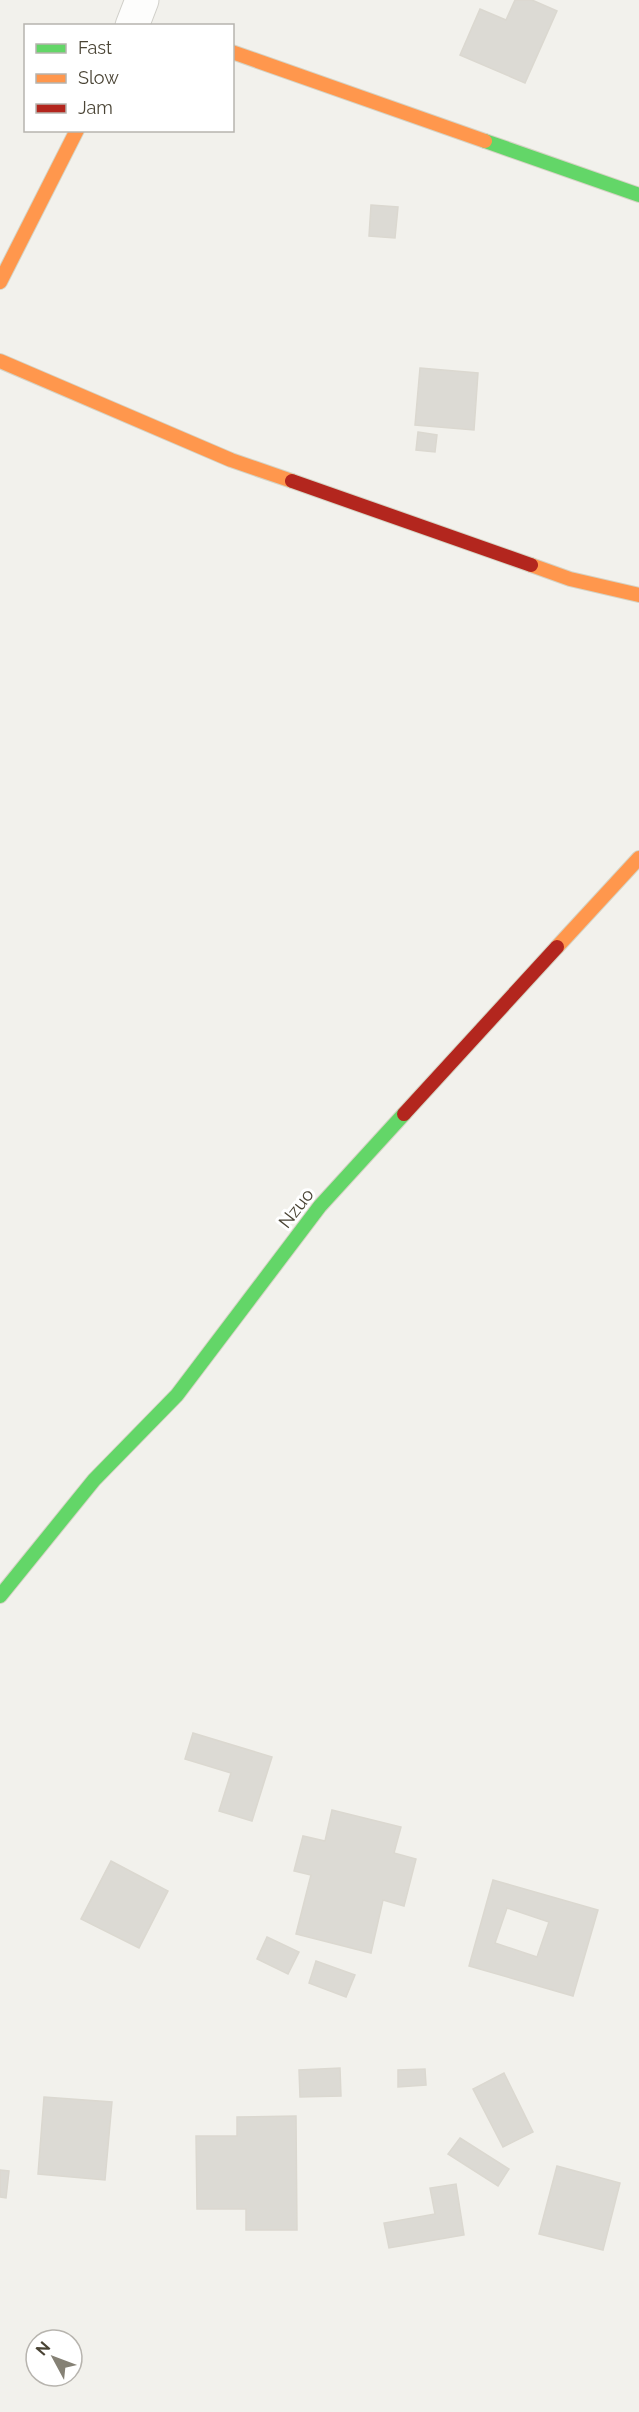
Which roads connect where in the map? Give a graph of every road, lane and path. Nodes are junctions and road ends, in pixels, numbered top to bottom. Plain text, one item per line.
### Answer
1 (234, 53) edge
2 (76, 132) edge
3 (639, 195) edge
4 (0, 282) edge
5 (0, 362) edge
6 (639, 595) edge
7 (639, 858) edge
8 (0, 1596) edge

1 - 3 street
2 - 4 street
5 - 6 street
7 - 8 street, Nzuo

